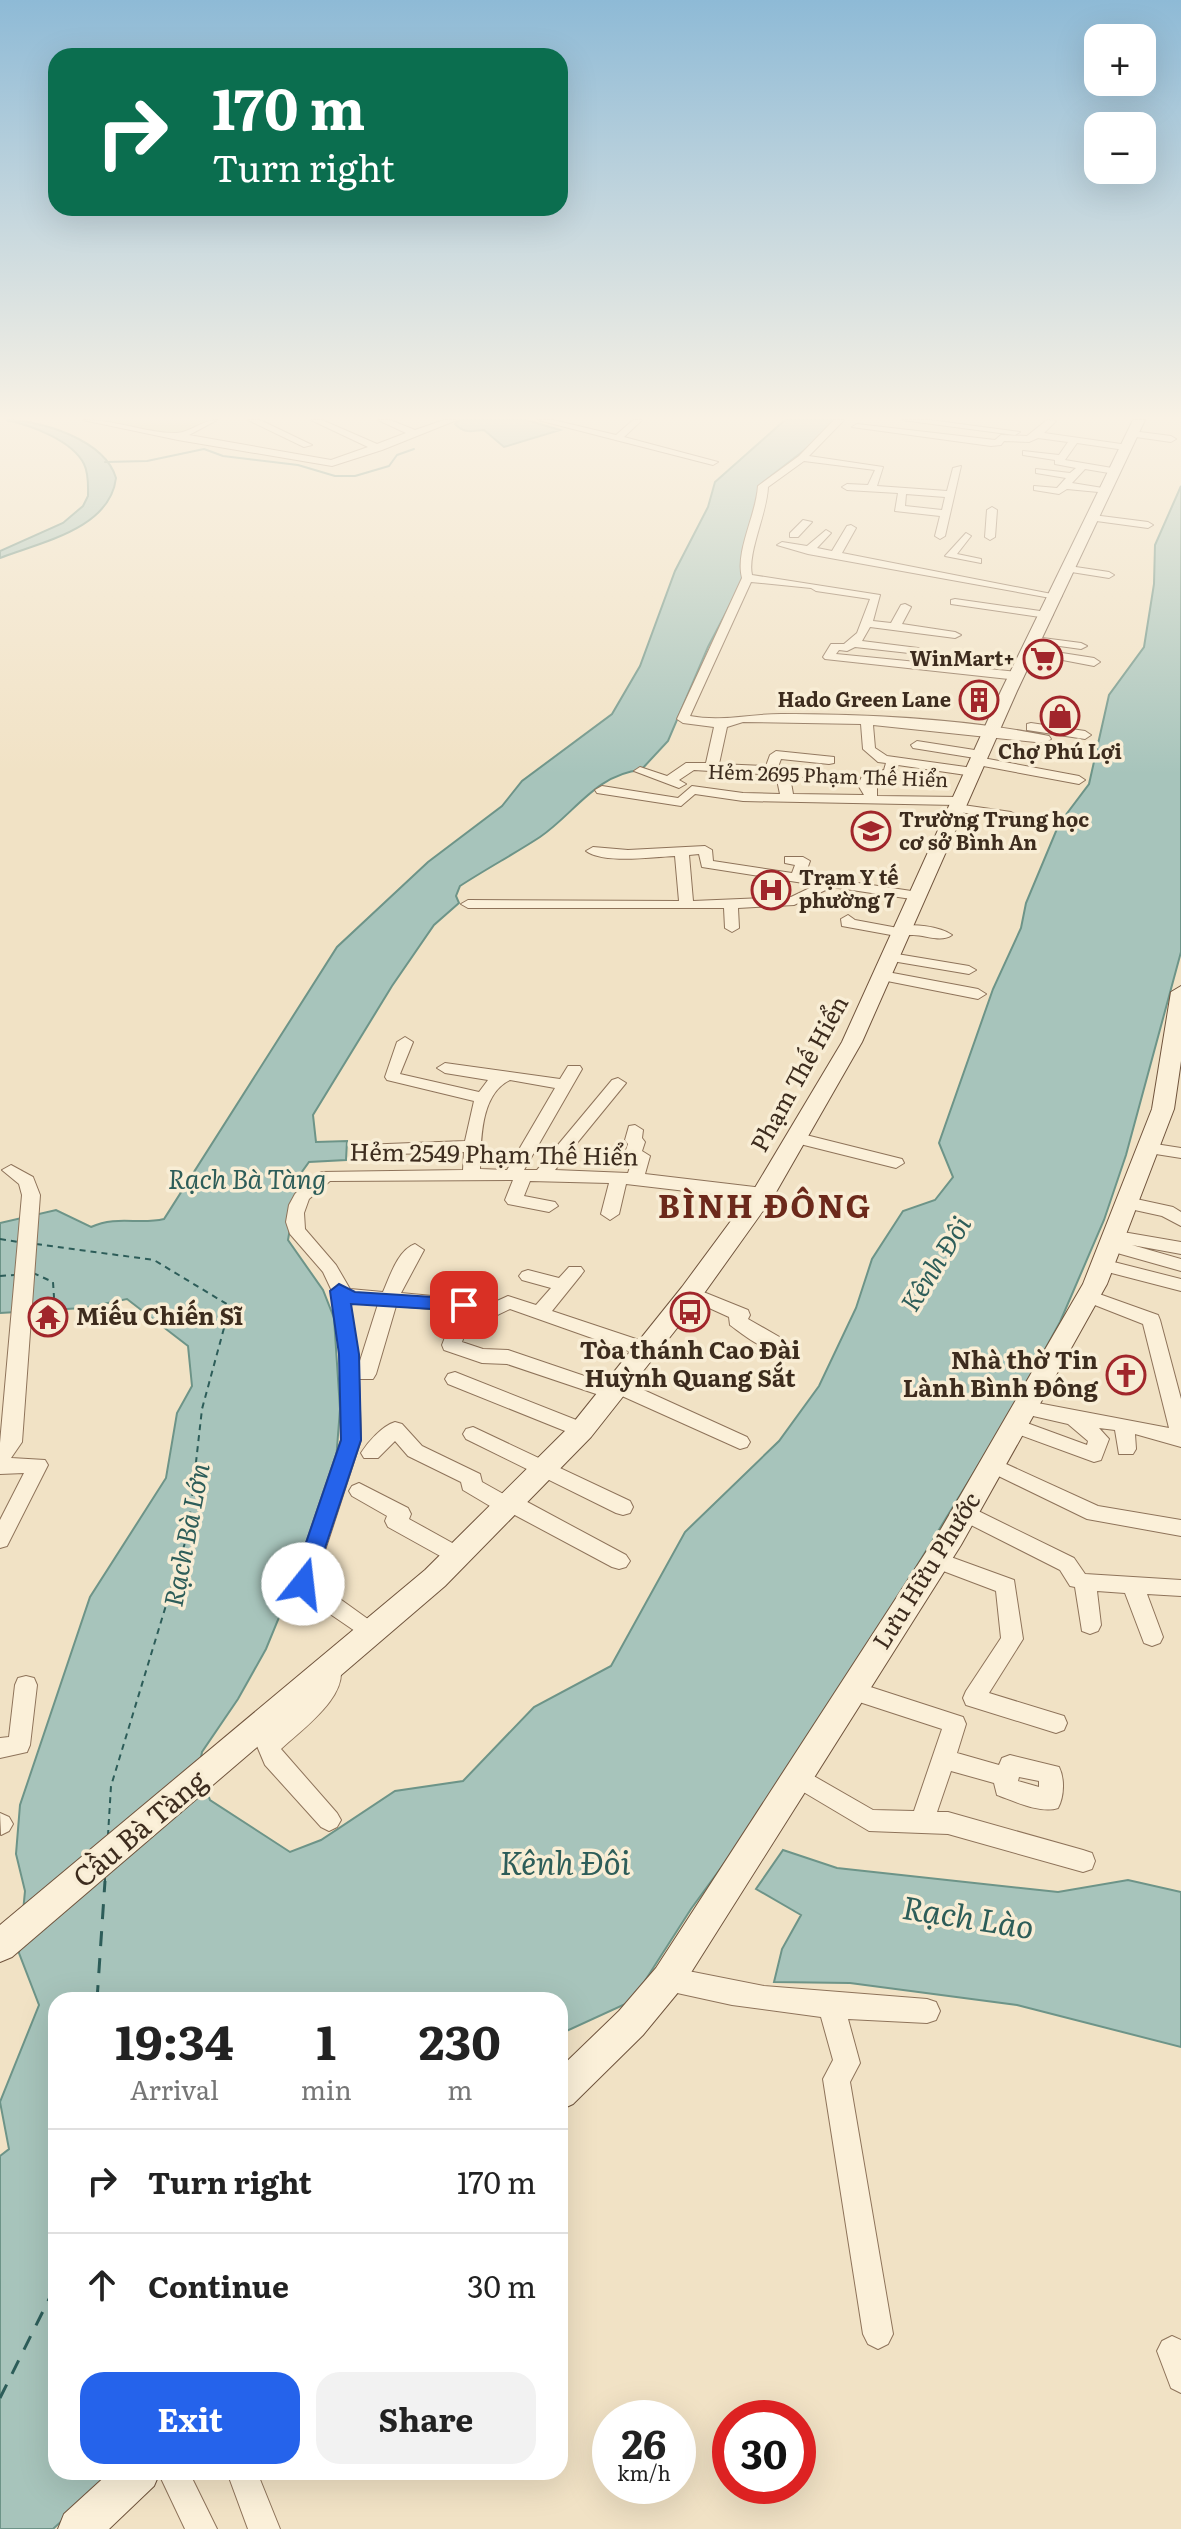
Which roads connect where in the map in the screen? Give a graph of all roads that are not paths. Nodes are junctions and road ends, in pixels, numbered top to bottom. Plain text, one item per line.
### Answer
1 (752, 538) edge
2 (820, 538) edge
3 (827, 538) edge
4 (845, 538) edge
5 (964, 538) edge
6 (1084, 538) edge
7 (842, 544) junction
8 (782, 545) dead end
9 (808, 551) junction
10 (835, 556) junction
11 (977, 561) dead end
12 (1069, 569) junction
13 (1109, 575) dead end
14 (747, 578) junction
15 (837, 599) dead end
16 (873, 603) junction
17 (905, 607) dead end
18 (953, 607) dead end
19 (865, 623) junction
20 (1042, 626) junction
21 (894, 628) junction
22 (955, 635) dead end
23 (852, 643) junction
24 (1081, 646) dead end
25 (918, 651) dead end
26 (1094, 662) dead end
27 (1018, 676) junction
28 (867, 722) junction
29 (721, 724) junction
30 (994, 726) junction
31 (1085, 735) dead end
32 (1045, 739) dead end
33 (917, 745) dead end
34 (829, 760) dead end
35 (893, 761) junction
36 (977, 763) junction
37 (712, 767) junction
38 (640, 771) dead end
39 (777, 772) junction
40 (822, 774) dead end
41 (669, 780) junction
42 (1079, 780) dead end
43 (602, 790) dead end
44 (692, 790) junction
45 (787, 797) junction
46 (871, 798) junction
47 (960, 804) junction
48 (1011, 816) dead end
49 (593, 851) dead end
50 (682, 851) junction
51 (789, 855) dead end
52 (791, 877) junction
53 (830, 883) junction
54 (918, 896) junction
55 (468, 904) dead end
56 (731, 904) junction
57 (686, 906) junction
58 (848, 919) dead end
59 (732, 928) dead end
60 (903, 931) junction
61 (945, 935) dead end
62 (887, 966) junction
63 (969, 970) dead end
64 (978, 994) dead end
65 (1180, 1001) edge
66 (405, 1042) dead end
67 (1175, 1067) edge
68 (445, 1068) dead end
69 (574, 1069) dead end
70 (500, 1077) junction
71 (618, 1083) dead end
72 (565, 1085) junction
73 (484, 1098) junction
74 (635, 1130) dead end
75 (798, 1138) junction
76 (472, 1146) junction
77 (1149, 1148) junction
78 (361, 1150) dead end
79 (1181, 1153) edge
80 (896, 1163) dead end
81 (11, 1170) dead end
82 (471, 1176) junction
83 (525, 1176) junction
84 (626, 1180) junction
85 (763, 1194) junction
86 (1128, 1200) junction
87 (1181, 1205) edge
88 (549, 1206) dead end
89 (610, 1214) dead end
90 (1181, 1220) edge
91 (1181, 1248) edge
92 (1108, 1249) junction
93 (415, 1250) dead end
94 (1181, 1265) edge
95 (528, 1276) dead end
96 (1181, 1285) edge
97 (339, 1291) junction
98 (691, 1293) junction
99 (1088, 1296) junction
100 (392, 1299) junction
101 (465, 1309) junction
102 (540, 1313) junction
103 (776, 1344) dead end
104 (647, 1350) junction
105 (366, 1374) dead end
106 (455, 1379) dead end
107 (616, 1390) junction
108 (1022, 1417) junction
109 (1076, 1420) junction
110 (1125, 1426) junction
111 (582, 1430) junction
112 (473, 1434) dead end
113 (1181, 1438) edge
114 (740, 1442) dead end
115 (1126, 1449) dead end
116 (371, 1453) dead end
117 (0, 1458) edge
118 (993, 1465) junction
119 (0, 1466) edge
120 (546, 1469) junction
121 (359, 1491) dead end
122 (509, 1504) junction
123 (623, 1507) dead end
124 (966, 1513) junction
125 (1181, 1528) edge
126 (0, 1540) edge
127 (458, 1556) junction
128 (937, 1560) junction
129 (619, 1561) dead end
130 (1085, 1582) junction
131 (1133, 1585) junction
132 (1181, 1588) edge
133 (1090, 1625) dead end
134 (371, 1633) junction
135 (1152, 1637) dead end
136 (330, 1667) junction
137 (26, 1685) dead end
138 (852, 1690) junction
139 (279, 1712) joint
140 (1056, 1723) dead end
141 (0, 1748) edge
142 (943, 1759) junction
143 (798, 1777) junction
144 (1007, 1777) dead end
145 (329, 1820) dead end
146 (922, 1822) junction
147 (1083, 1861) dead end
148 (0, 1946) edge
149 (668, 1979) junction
150 (831, 2006) junction
151 (927, 2011) dead end
152 (568, 2084) edge
153 (878, 2334) dead end
154 (131, 2480) edge
155 (177, 2480) edge
156 (245, 2480) edge
157 (79, 2529) edge
158 (201, 2529) edge
159 (264, 2529) edge

1 - 14 street
2 - 9 street
3 - 7 street
4 - 7 street
5 - 11 street
6 - 12 main road, Phạm Thế Hiển
7 - 10 street
8 - 9 street
9 - 10 street
10 - 20 street
12 - 13 street
12 - 20 main road, Phạm Thế Hiển
14 - 16 street
14 - 29 street
15 - 16 street
16 - 19 street
17 - 21 street
18 - 20 street
19 - 21 street
19 - 23 street
20 - 24 street
20 - 26 street
20 - 27 main road, Phạm Thế Hiển
21 - 22 street
23 - 25 street
23 - 27 street
27 - 30 main road, Phạm Thế Hiển
28 - 29 street
28 - 30 street
28 - 35 street
29 - 37 street
30 - 31 street
30 - 32 street
30 - 36 main road, Phạm Thế Hiển
33 - 36 street
34 - 39 street
35 - 36 street
35 - 46 street
36 - 42 street
36 - 47 main road, Phạm Thế Hiển
37 - 39 street
37 - 41 street
38 - 41 street
39 - 40 street
39 - 45 street
41 - 44 street
43 - 44 street, Hẻm 2695 Phạm Thế Hiển
44 - 45 street, Hẻm 2695 Phạm Thế Hiển
45 - 46 street, Hẻm 2695 Phạm Thế Hiển
46 - 47 street, Hẻm 2695 Phạm Thế Hiển
47 - 48 street, Hẻm 2695 Phạm Thế Hiển
47 - 54 main road, Phạm Thế Hiển
49 - 50 street
50 - 52 street
50 - 57 street
51 - 52 street
52 - 53 street
53 - 54 street
53 - 56 street
54 - 60 main road, Phạm Thế Hiển
55 - 57 street
56 - 57 street
56 - 59 street
58 - 60 street
60 - 61 street
60 - 62 main road, Phạm Thế Hiển
62 - 63 street
62 - 64 street
62 - 75 main road, Phạm Thế Hiển
65 - 67 main road, Lưu Hữu Phước
66 - 73 street
67 - 77 main road, Lưu Hữu Phước
68 - 70 street
69 - 72 street
70 - 72 street
70 - 73 street
71 - 83 street
72 - 83 street
73 - 76 street
74 - 84 street
75 - 80 street
75 - 85 main road, Phạm Thế Hiển
76 - 78 street
76 - 82 street
77 - 79 street
77 - 86 main road, Lưu Hữu Phước
81 - 117 street
82 - 83 street, Hẻm 2549 Phạm Thế Hiển
82 - 97 street, Hẻm 2549 Phạm Thế Hiển
83 - 84 street, Hẻm 2549 Phạm Thế Hiển
83 - 88 street
84 - 85 street, Hẻm 2549 Phạm Thế Hiển
84 - 89 street
85 - 98 main road, Phạm Thế Hiển
86 - 87 street
86 - 90 street
86 - 92 main road, Lưu Hữu Phước
91 - 92 street
92 - 94 street
92 - 96 street
92 - 99 main road, Lưu Hữu Phước
93 - 100 street
95 - 102 street
97 - 100 street
97 - 134 street
98 - 103 street
98 - 104 main road, Phạm Thế Hiển
99 - 108 main road, Lưu Hữu Phước
99 - 113 street
100 - 101 street
100 - 105 street
101 - 102 street
101 - 107 street
102 - 104 street
104 - 107 main road, Phạm Thế Hiển
106 - 111 street
107 - 111 main road, Phạm Thế Hiển
107 - 114 street
108 - 109 street
108 - 109 street
108 - 118 main road, Lưu Hữu Phước
109 - 110 street
110 - 113 street
110 - 115 street
111 - 120 main road, Phạm Thế Hiển
112 - 120 street
116 - 122 street
118 - 124 main road, Lưu Hữu Phước
118 - 125 street
119 - 126 street
120 - 122 main road, Phạm Thế Hiển
120 - 123 street
121 - 127 street
122 - 127 main road, Phạm Thế Hiển
122 - 129 street
124 - 128 main road, Lưu Hữu Phước
124 - 130 street
127 - 134 main road, Phạm Thế Hiển
128 - 138 main road, Lưu Hữu Phước
128 - 140 street
130 - 131 street
130 - 133 street
131 - 132 street
131 - 135 street
134 - 136 main road, Phạm Thế Hiển
136 - 139 main road, Phạm Thế Hiển
136 - 145 street
137 - 141 street
138 - 142 street
138 - 143 main road, Lưu Hữu Phước
139 - 148 main road, Cầu Bà Tàng
142 - 144 street
142 - 146 street
143 - 146 street
143 - 149 main road, Lưu Hữu Phước
146 - 147 street
149 - 150 street
149 - 152 main road, Lưu Hữu Phước
150 - 151 street
150 - 153 street
154 - 157 main road
155 - 158 street
156 - 159 street

